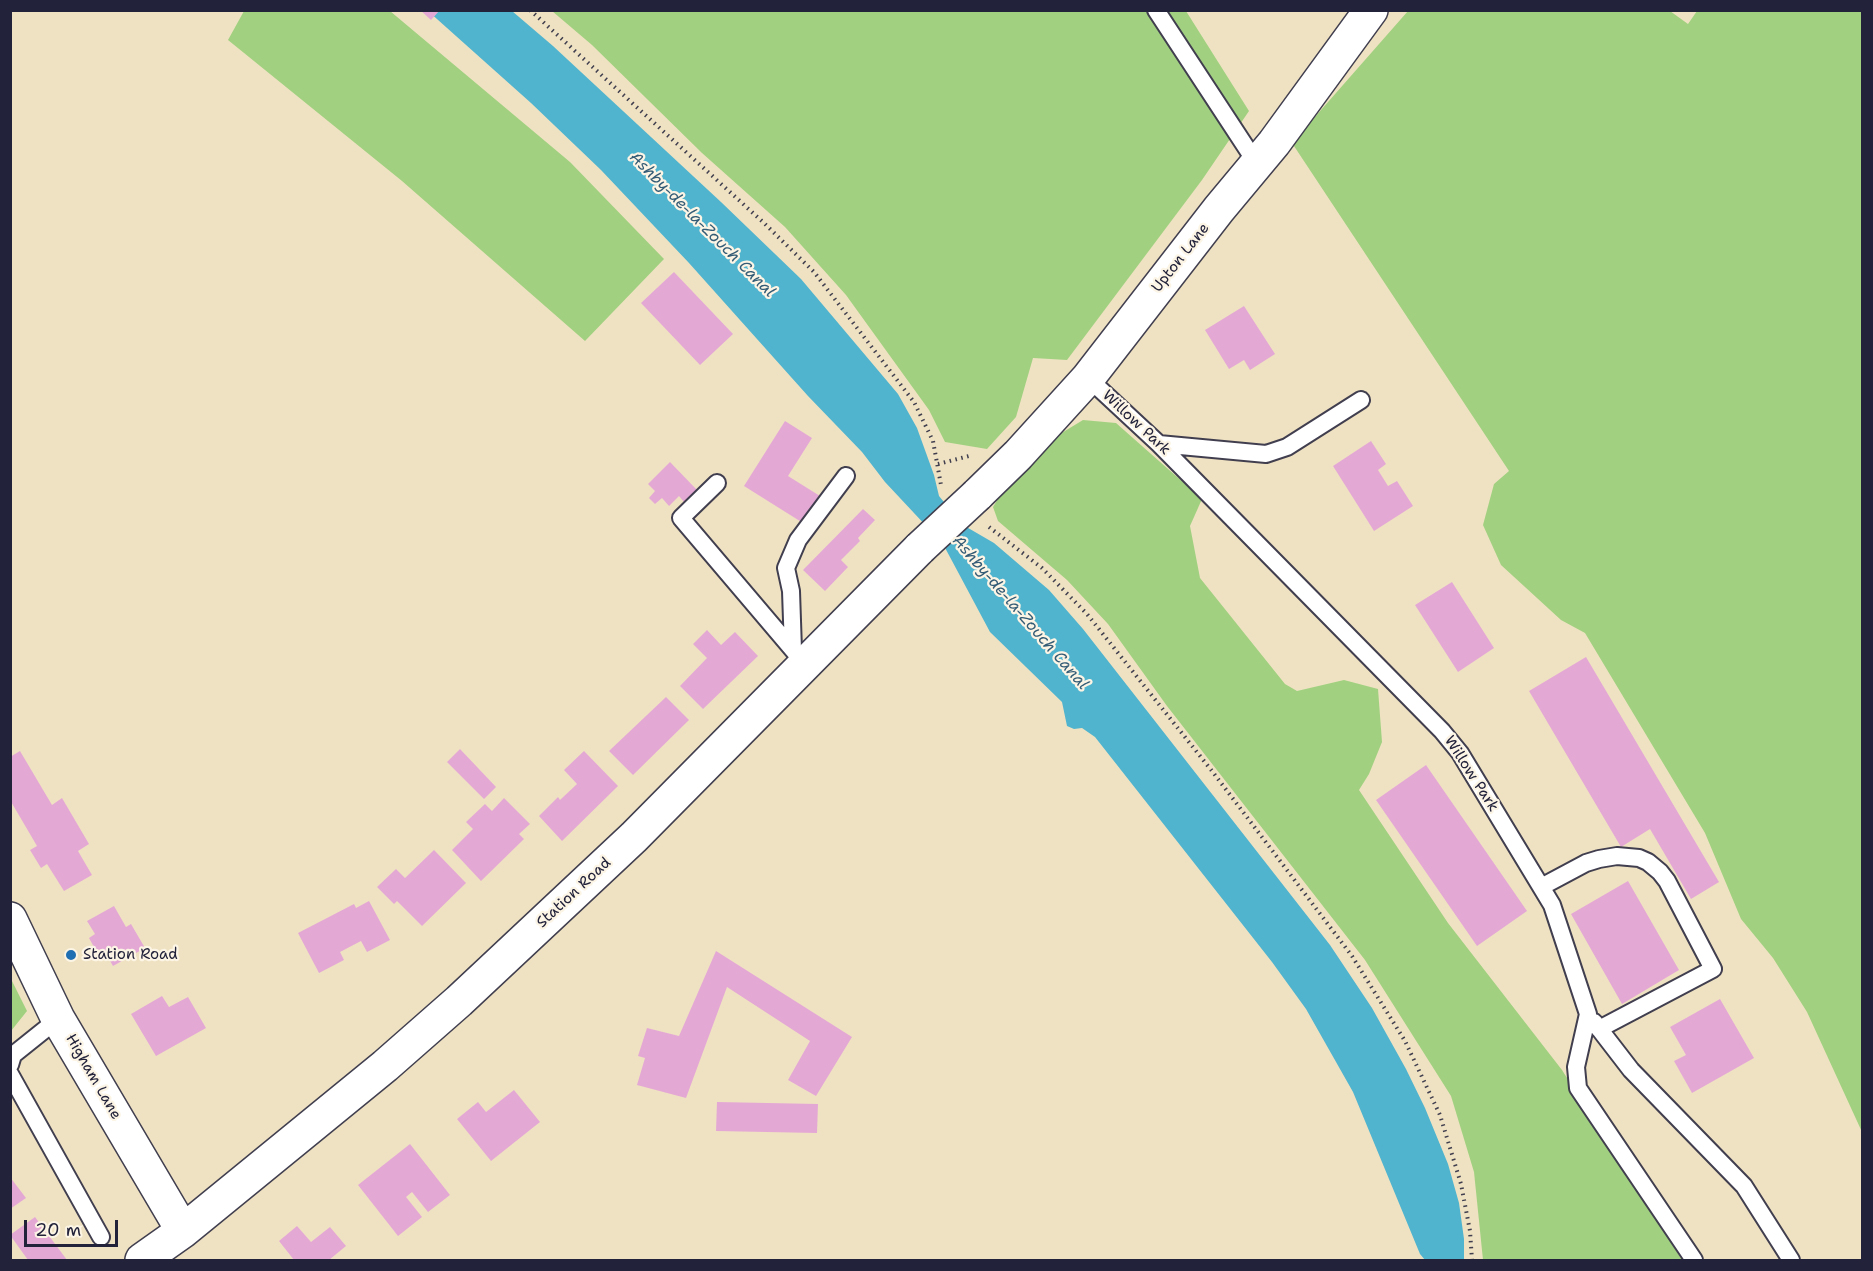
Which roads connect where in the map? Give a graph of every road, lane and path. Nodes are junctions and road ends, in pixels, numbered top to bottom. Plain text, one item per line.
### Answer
1 (530, 10) edge
2 (1155, 10) edge
3 (1371, 10) edge
4 (1265, 154) junction
5 (1088, 378) junction
6 (1361, 400) dead end
7 (1159, 444) junction
8 (846, 476) dead end
9 (717, 483) dead end
10 (943, 494) dead end
11 (980, 508) junction
12 (799, 657) junction
13 (1541, 887) junction
14 (10, 920) edge
15 (1588, 1014) junction
16 (58, 1019) junction
17 (1599, 1029) junction
18 (10, 1065) edge
19 (10, 1074) edge
20 (183, 1231) junction
21 (101, 1237) dead end
22 (142, 1260) edge
23 (1472, 1260) edge
24 (1694, 1260) edge
25 (1791, 1260) edge

1 - 10 path
2 - 4 lane
3 - 4 street, Upton Lane
4 - 5 street, Upton Lane
5 - 7 lane, Willow Park
5 - 11 street, Upton Lane
6 - 7 lane
7 - 13 lane, Willow Park
8 - 12 lane
9 - 12 lane
11 - 12 street, Station Road, bridge
11 - 23 path
12 - 20 street, Station Road
13 - 15 lane, Willow Park
13 - 17 lane
14 - 16 street, Higham Lane
15 - 17 lane
15 - 24 lane
16 - 18 lane
16 - 20 street, Higham Lane
17 - 25 lane
19 - 21 lane
20 - 22 street, Station Road

